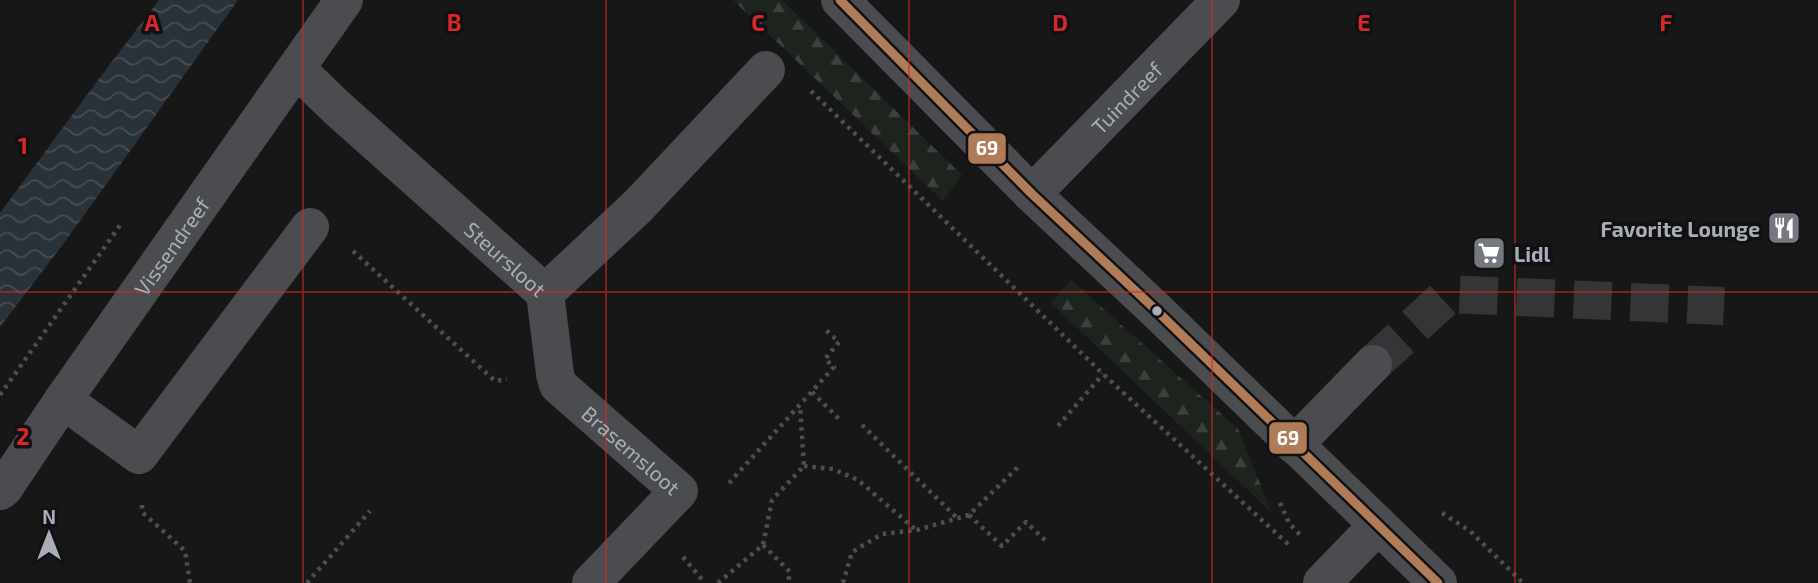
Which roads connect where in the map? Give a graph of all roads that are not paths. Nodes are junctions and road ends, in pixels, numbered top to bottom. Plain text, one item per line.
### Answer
1 (344, 0) edge
2 (840, 0) edge
3 (1221, 0) edge
4 (297, 69) junction
5 (766, 69) road end
6 (1032, 194) junction
7 (310, 227) dead end
8 (545, 293) junction
9 (1373, 365) tunnel mouth
10 (63, 400) junction
11 (1294, 445) junction
12 (0, 491) edge
13 (1378, 525) junction
14 (1324, 581) edge
15 (591, 583) edge
16 (1438, 583) edge

1 - 4 street, Vissendreef
2 - 6 street
3 - 6 street, Tuindreef
4 - 8 street, Steursloot
4 - 10 street, Vissendreef
5 - 8 street, Steursloot
6 - 11 street
7 - 10 street
8 - 15 street, Brasemsloot
9 - 11 street
10 - 12 street, Vissendreef
11 - 13 street
13 - 14 street
13 - 16 street

